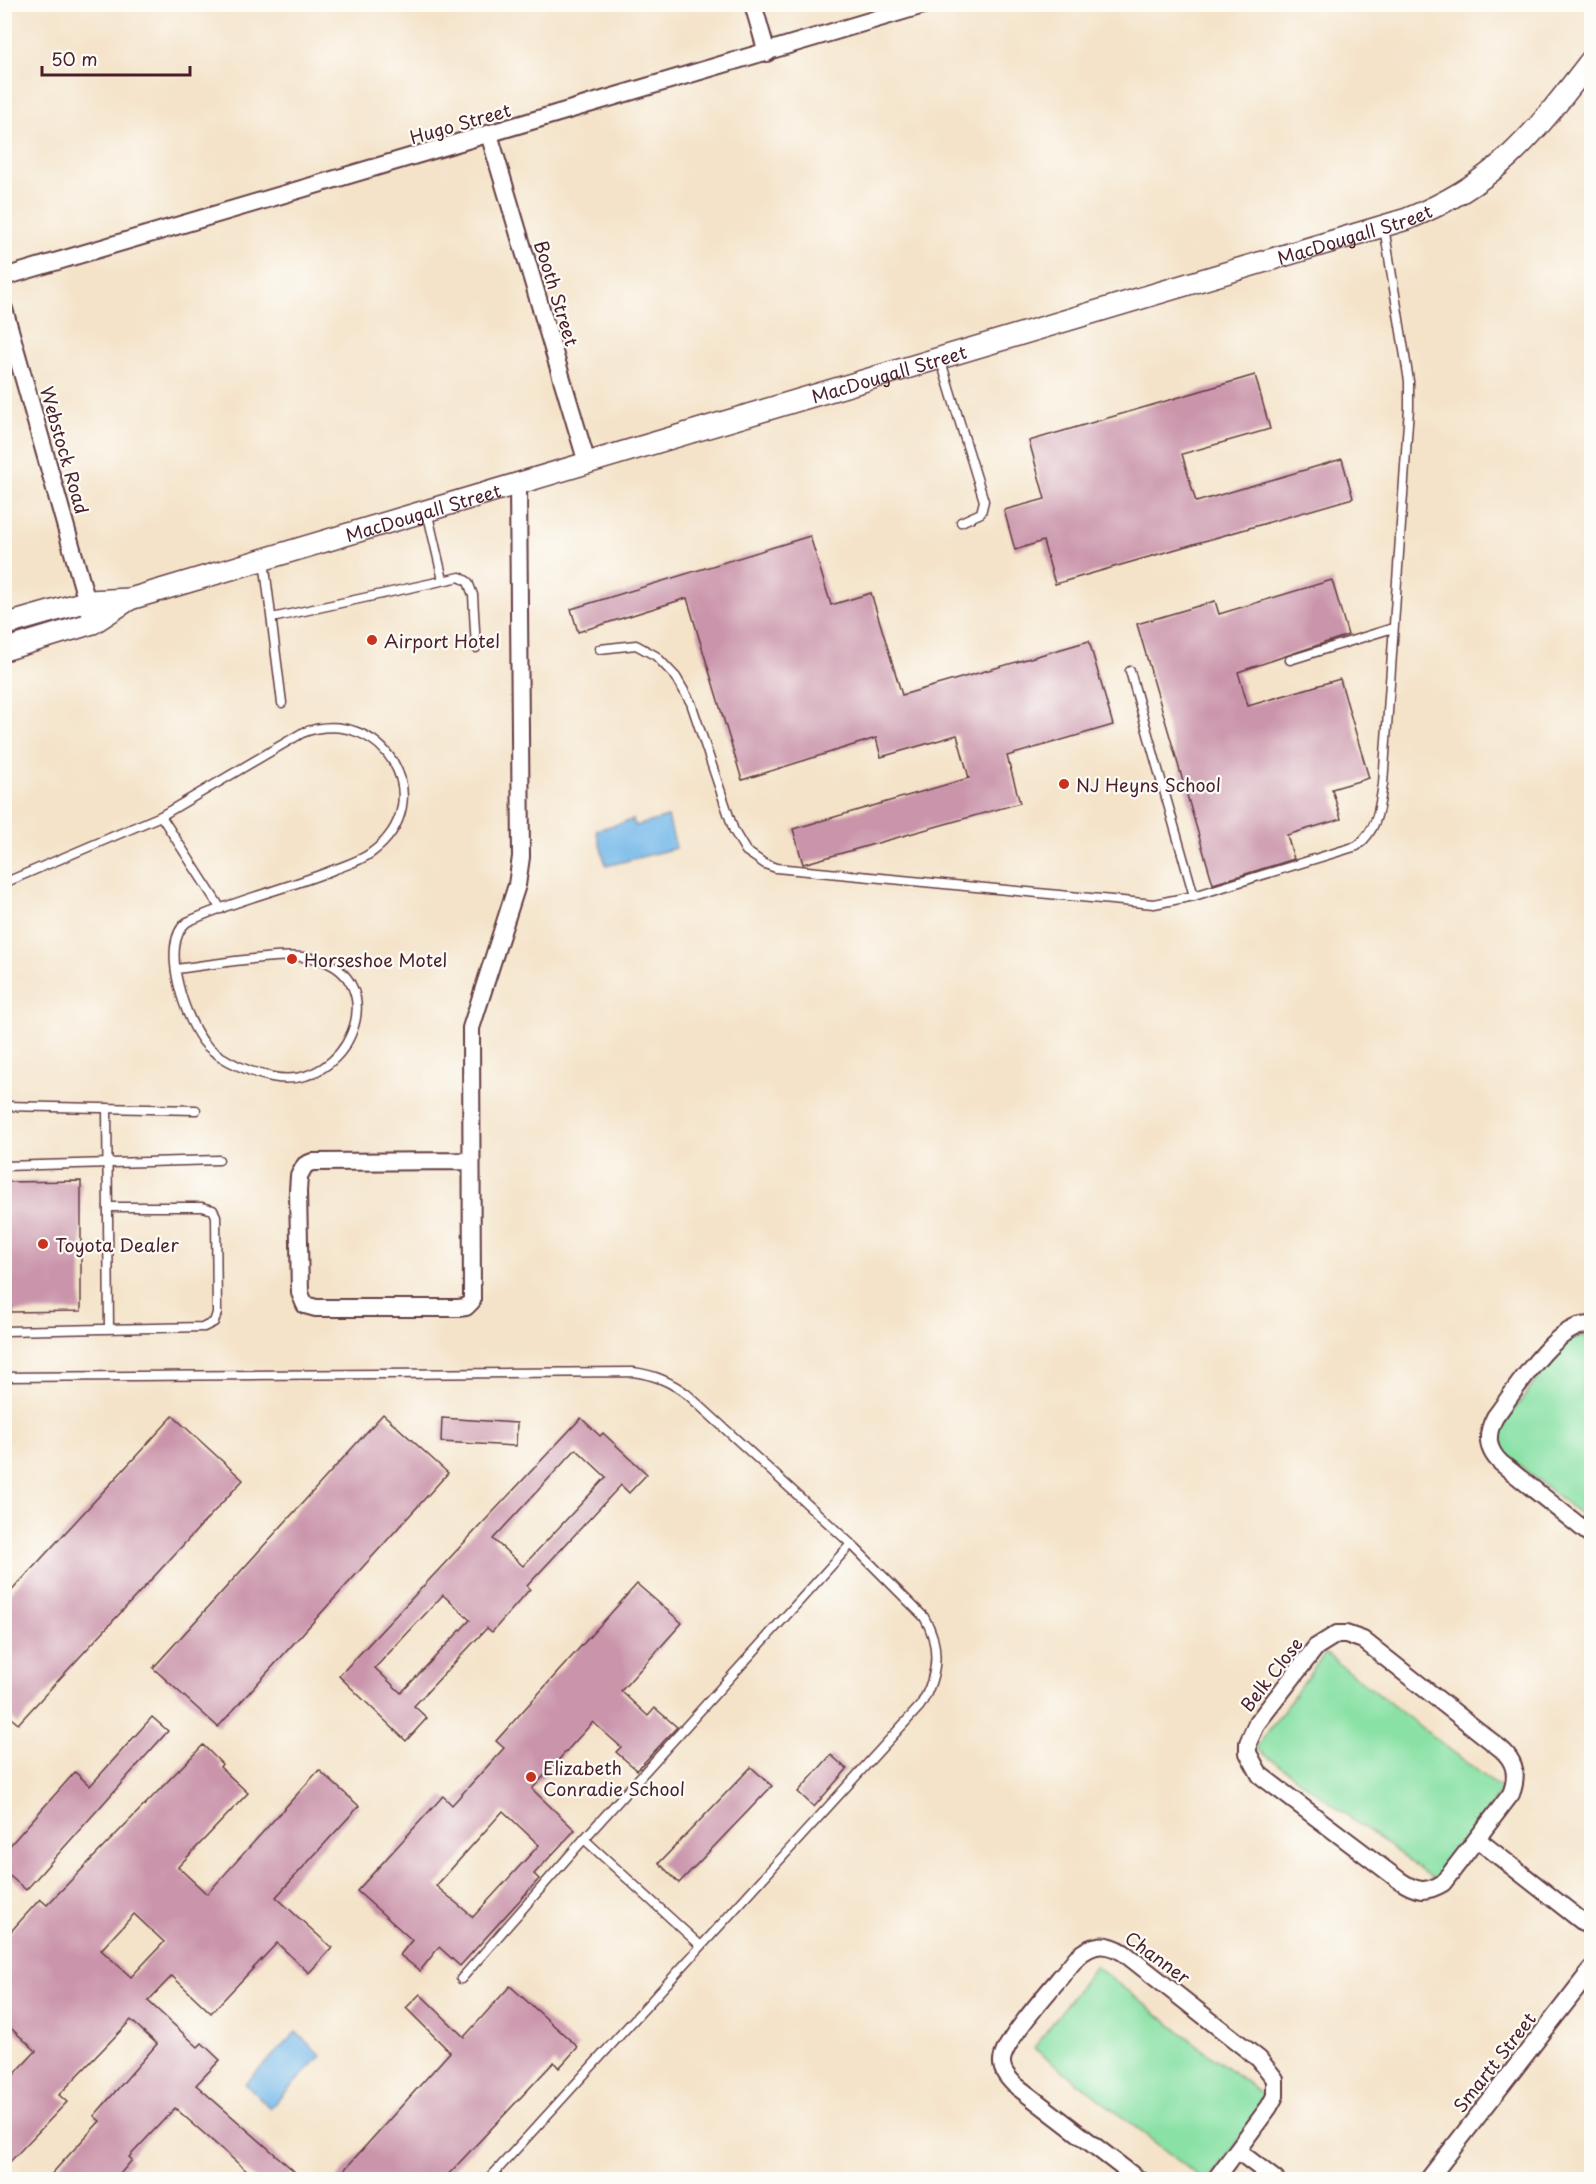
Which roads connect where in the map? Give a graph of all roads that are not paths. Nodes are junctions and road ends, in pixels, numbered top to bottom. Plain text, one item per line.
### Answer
1 (753, 4) edge
2 (927, 4) edge
3 (767, 53) junction
4 (1592, 59) edge
5 (489, 134) junction
6 (1384, 227) junction
7 (4, 277) edge
8 (4, 309) edge
9 (940, 357) junction
10 (587, 463) junction
11 (518, 483) junction
12 (427, 510) junction
13 (961, 522) dead end
14 (264, 560) junction
15 (443, 580) junction
16 (130, 599) junction
17 (88, 601) junction
18 (272, 618) junction
19 (93, 623) junction
20 (4, 625) edge
21 (1393, 628) junction
22 (476, 648) dead end
23 (600, 649) dead end
24 (4, 650) edge
25 (1290, 660) dead end
26 (1130, 671) dead end
27 (282, 703) dead end
28 (161, 816) junction
29 (4, 883) edge
30 (1194, 896) junction
31 (221, 909) junction
32 (176, 969) junction
33 (4, 1106) edge
34 (107, 1108) junction
35 (196, 1110) dead end
36 (219, 1160) dead end
37 (471, 1161) junction
38 (107, 1162) junction
39 (4, 1166) edge
40 (108, 1207) junction
41 (1592, 1326) edge
42 (109, 1328) junction
43 (4, 1331) edge
44 (4, 1377) edge
45 (1592, 1536) edge
46 (851, 1544) junction
47 (584, 1839) junction
48 (1477, 1839) junction
49 (1592, 1929) edge
50 (701, 1946) junction
51 (1592, 1969) edge
52 (461, 1979) dead end
53 (1238, 2151) junction
54 (1429, 2179) edge
55 (488, 2180) edge
56 (1139, 2180) edge
57 (1215, 2180) edge
58 (1276, 2180) edge

1 - 3 street
2 - 3 street, Hugo Street
3 - 5 street, Hugo Street
4 - 6 street, MacDougall Street
5 - 7 street, Hugo Street
5 - 10 street, Booth Street
6 - 9 street, MacDougall Street
6 - 21 lane
8 - 17 street, Webstock Road
9 - 10 street, MacDougall Street
9 - 13 lane
10 - 11 street, MacDougall Street
11 - 12 street, MacDougall Street
11 - 37 street
12 - 14 street, MacDougall Street
12 - 15 lane
14 - 16 street, MacDougall Street
14 - 18 lane
15 - 18 lane
15 - 22 lane
16 - 17 street, MacDougall Street
16 - 19 street, MacDougall Street
17 - 19 street, Webstock Road
17 - 20 street, MacDougall Street
18 - 27 lane
19 - 24 street, MacDougall Street
21 - 25 lane
21 - 30 lane
23 - 30 lane
26 - 30 lane
28 - 29 lane
28 - 31 lane
28 - 31 lane
31 - 32 lane
32 - 32 lane
33 - 34 lane
34 - 35 lane
34 - 38 lane
36 - 38 lane
37 - 37 street
38 - 39 lane
38 - 40 lane
40 - 42 lane
40 - 42 lane
41 - 45 street
42 - 43 lane
44 - 46 lane
46 - 47 lane
46 - 50 lane
47 - 50 lane
47 - 52 lane
48 - 48 street, Belk Close
48 - 49 street
50 - 55 lane
51 - 54 street, Smartt Street
53 - 56 street, Channer
53 - 57 street, Channer
53 - 58 street

